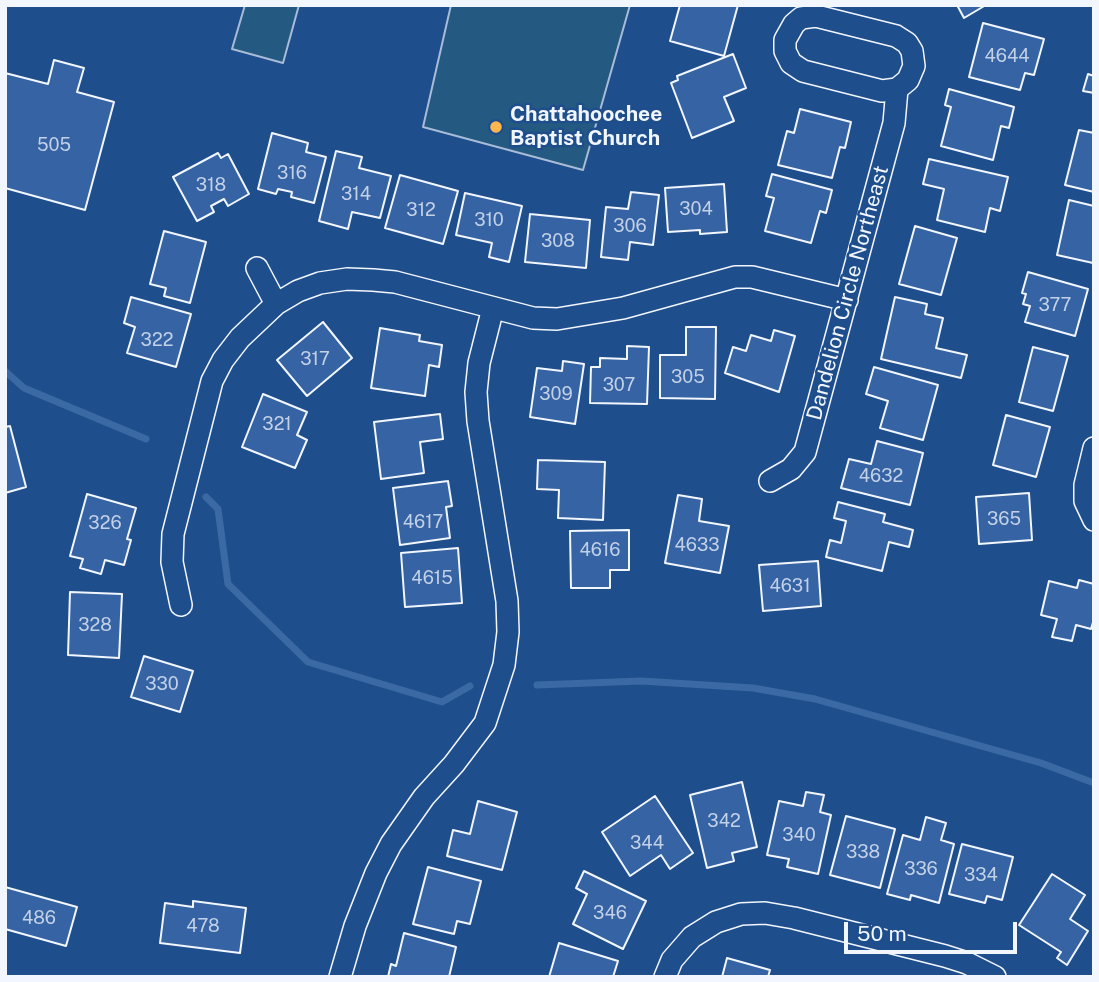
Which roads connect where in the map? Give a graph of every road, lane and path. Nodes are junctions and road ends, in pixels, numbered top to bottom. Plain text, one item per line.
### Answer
1 (897, 89) junction
2 (257, 268) dead end
3 (847, 300) junction
4 (276, 304) junction
5 (493, 308) junction
6 (1094, 448) edge
7 (770, 481) dead end
8 (1094, 520) edge
9 (181, 605) dead end
10 (340, 977) edge
11 (665, 977) edge
12 (995, 977) edge

1 - 1 street, Dandelion Circle Northeast
1 - 3 street, Dandelion Circle Northeast
2 - 4 street
3 - 5 street
3 - 7 street, Dandelion Circle Northeast
4 - 5 street
4 - 9 street
5 - 10 street
6 - 8 street
11 - 12 street

